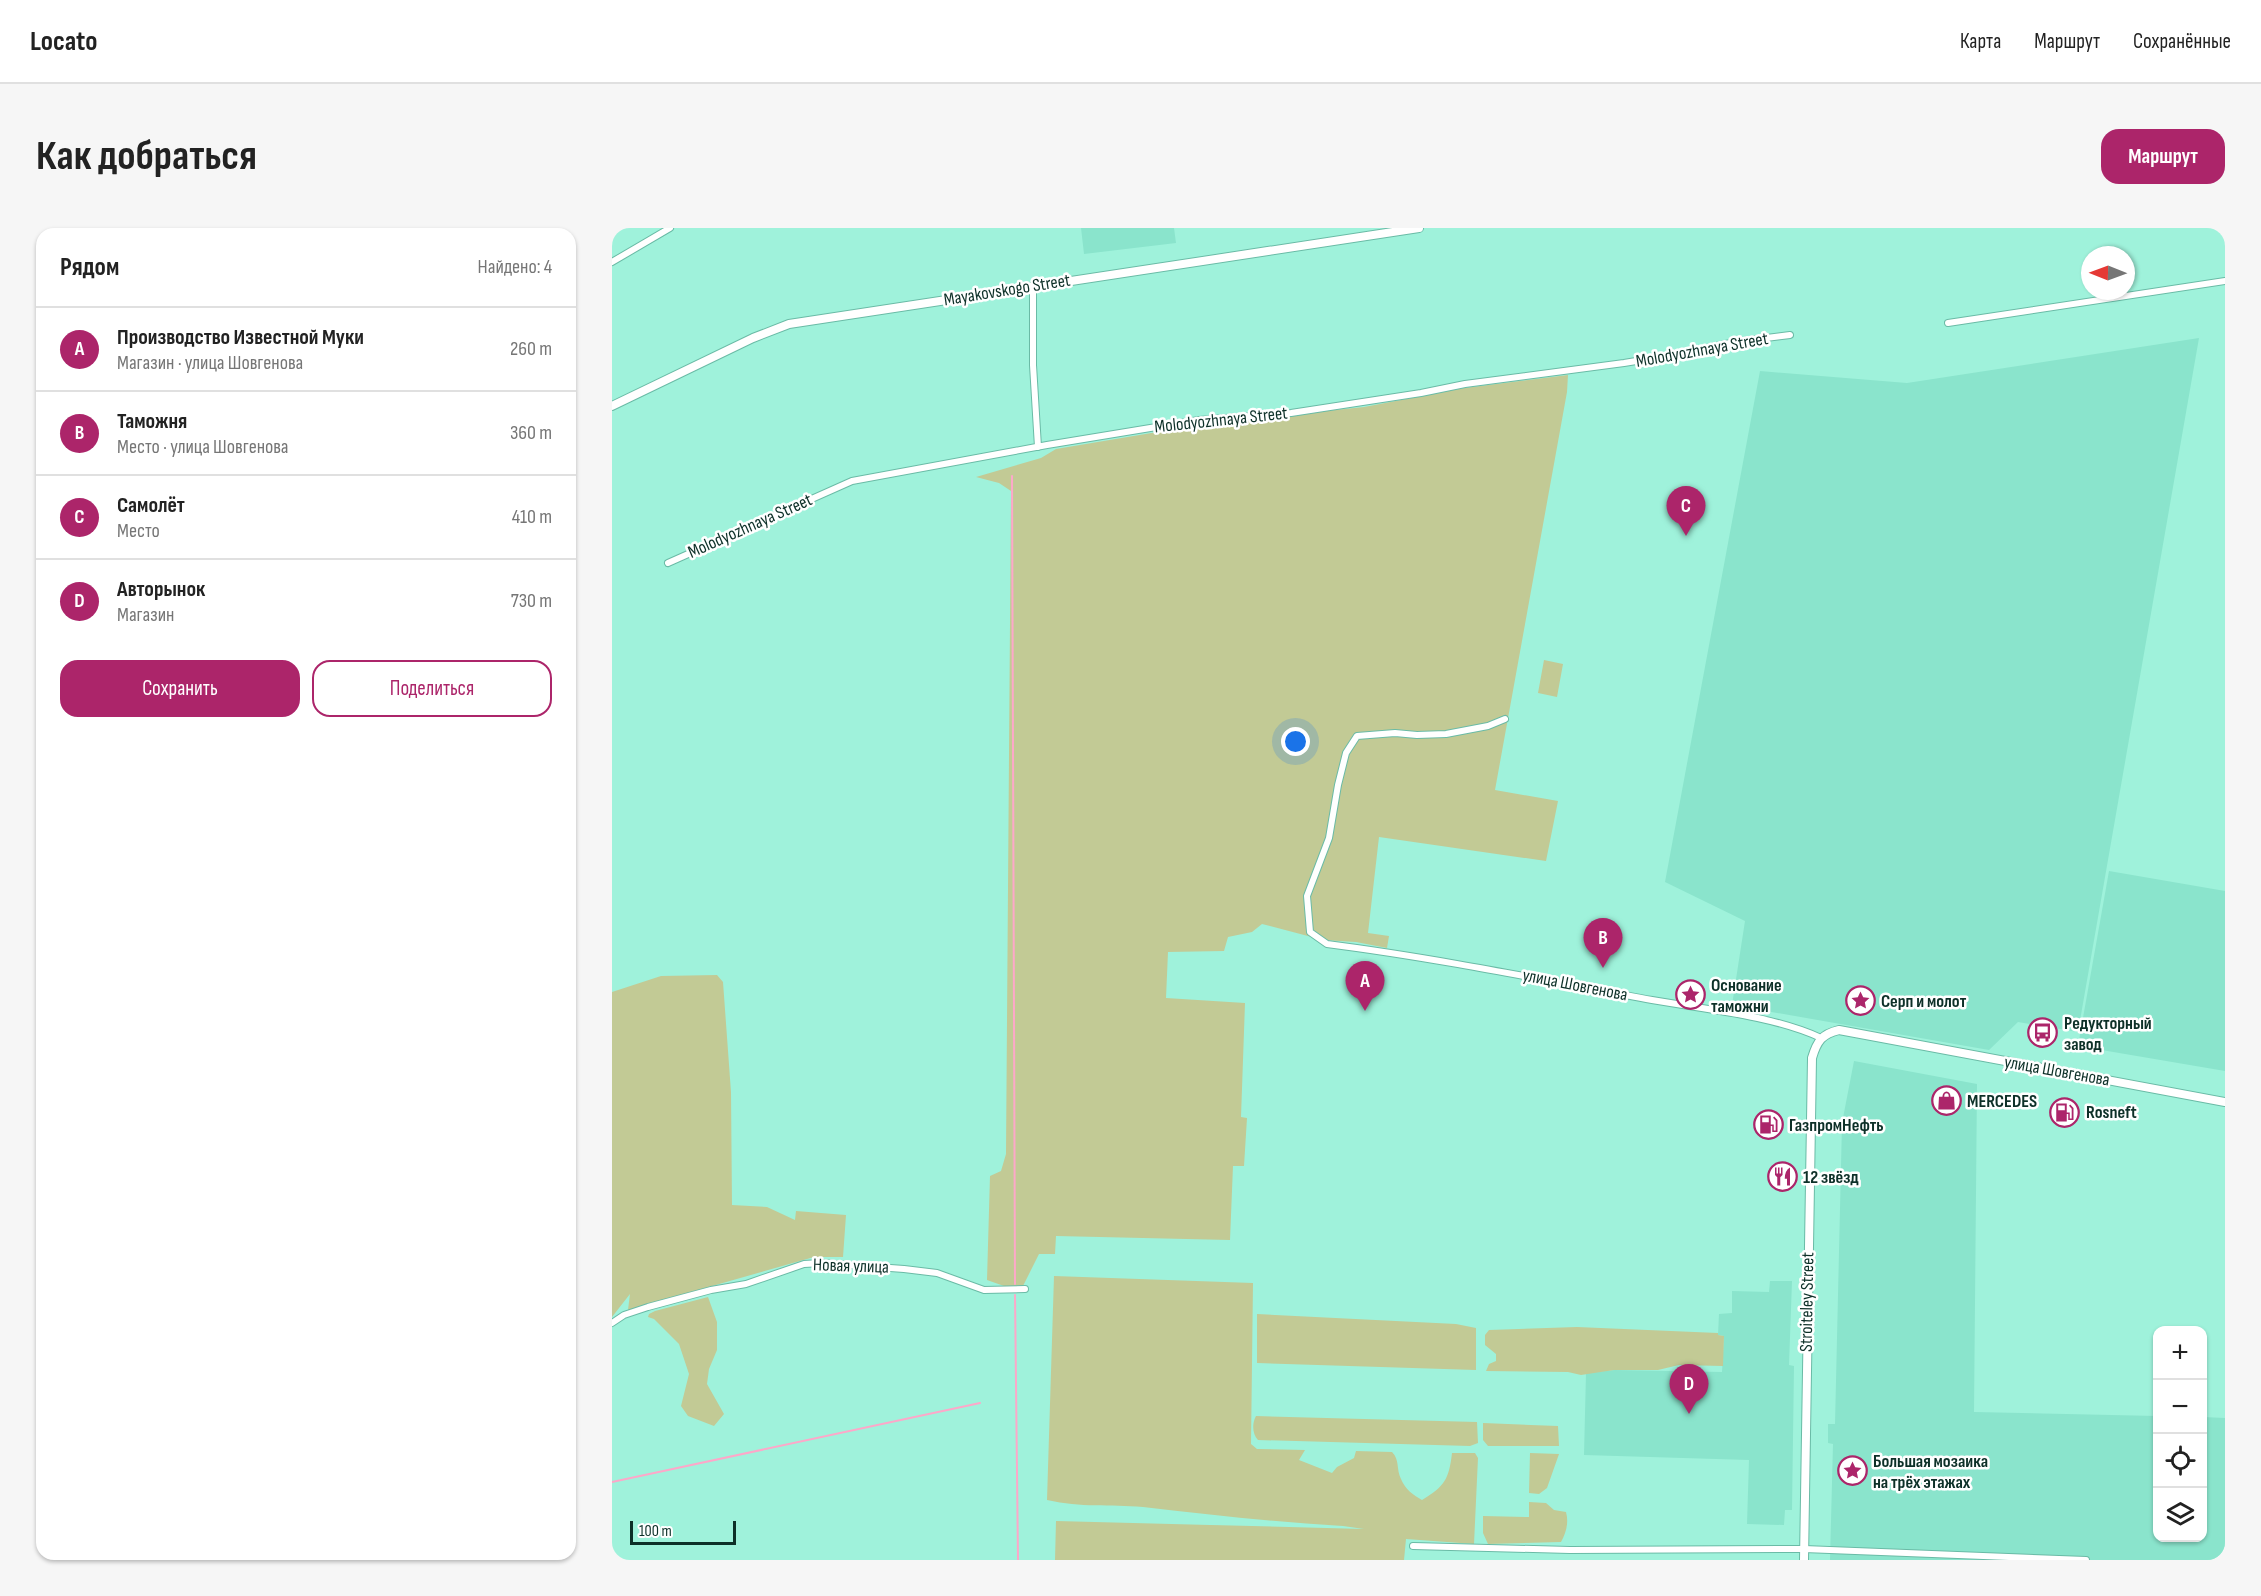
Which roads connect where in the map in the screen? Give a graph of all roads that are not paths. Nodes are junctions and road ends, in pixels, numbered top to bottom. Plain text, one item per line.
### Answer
1 (670, 228) edge
2 (1419, 228) edge
3 (1373, 232) edge
4 (612, 262) edge
5 (2225, 281) edge
6 (1033, 286) junction
7 (1948, 323) dead end
8 (1790, 335) dead end
9 (612, 406) edge
10 (1038, 447) junction
11 (668, 563) dead end
12 (1505, 719) dead end
13 (1819, 1041) junction
14 (2225, 1102) edge
15 (1025, 1289) dead end
16 (612, 1323) edge
17 (1413, 1545) dead end
18 (1804, 1549) junction
19 (1804, 1560) edge
20 (2086, 1560) edge

1 - 4 street
2 - 3 street, Mayakovskogo Street
3 - 6 street, Mayakovskogo Street
5 - 7 street
6 - 9 street, Mayakovskogo Street
6 - 10 street
8 - 10 street, Molodyozhnaya Street
10 - 11 street, Molodyozhnaya Street
12 - 13 street, улица Шовгенова
13 - 14 street, улица Шовгенова
13 - 18 street, Stroiteley Street
15 - 16 street, Новая улица
17 - 18 street
18 - 19 street, Stroiteley Street
18 - 20 street

